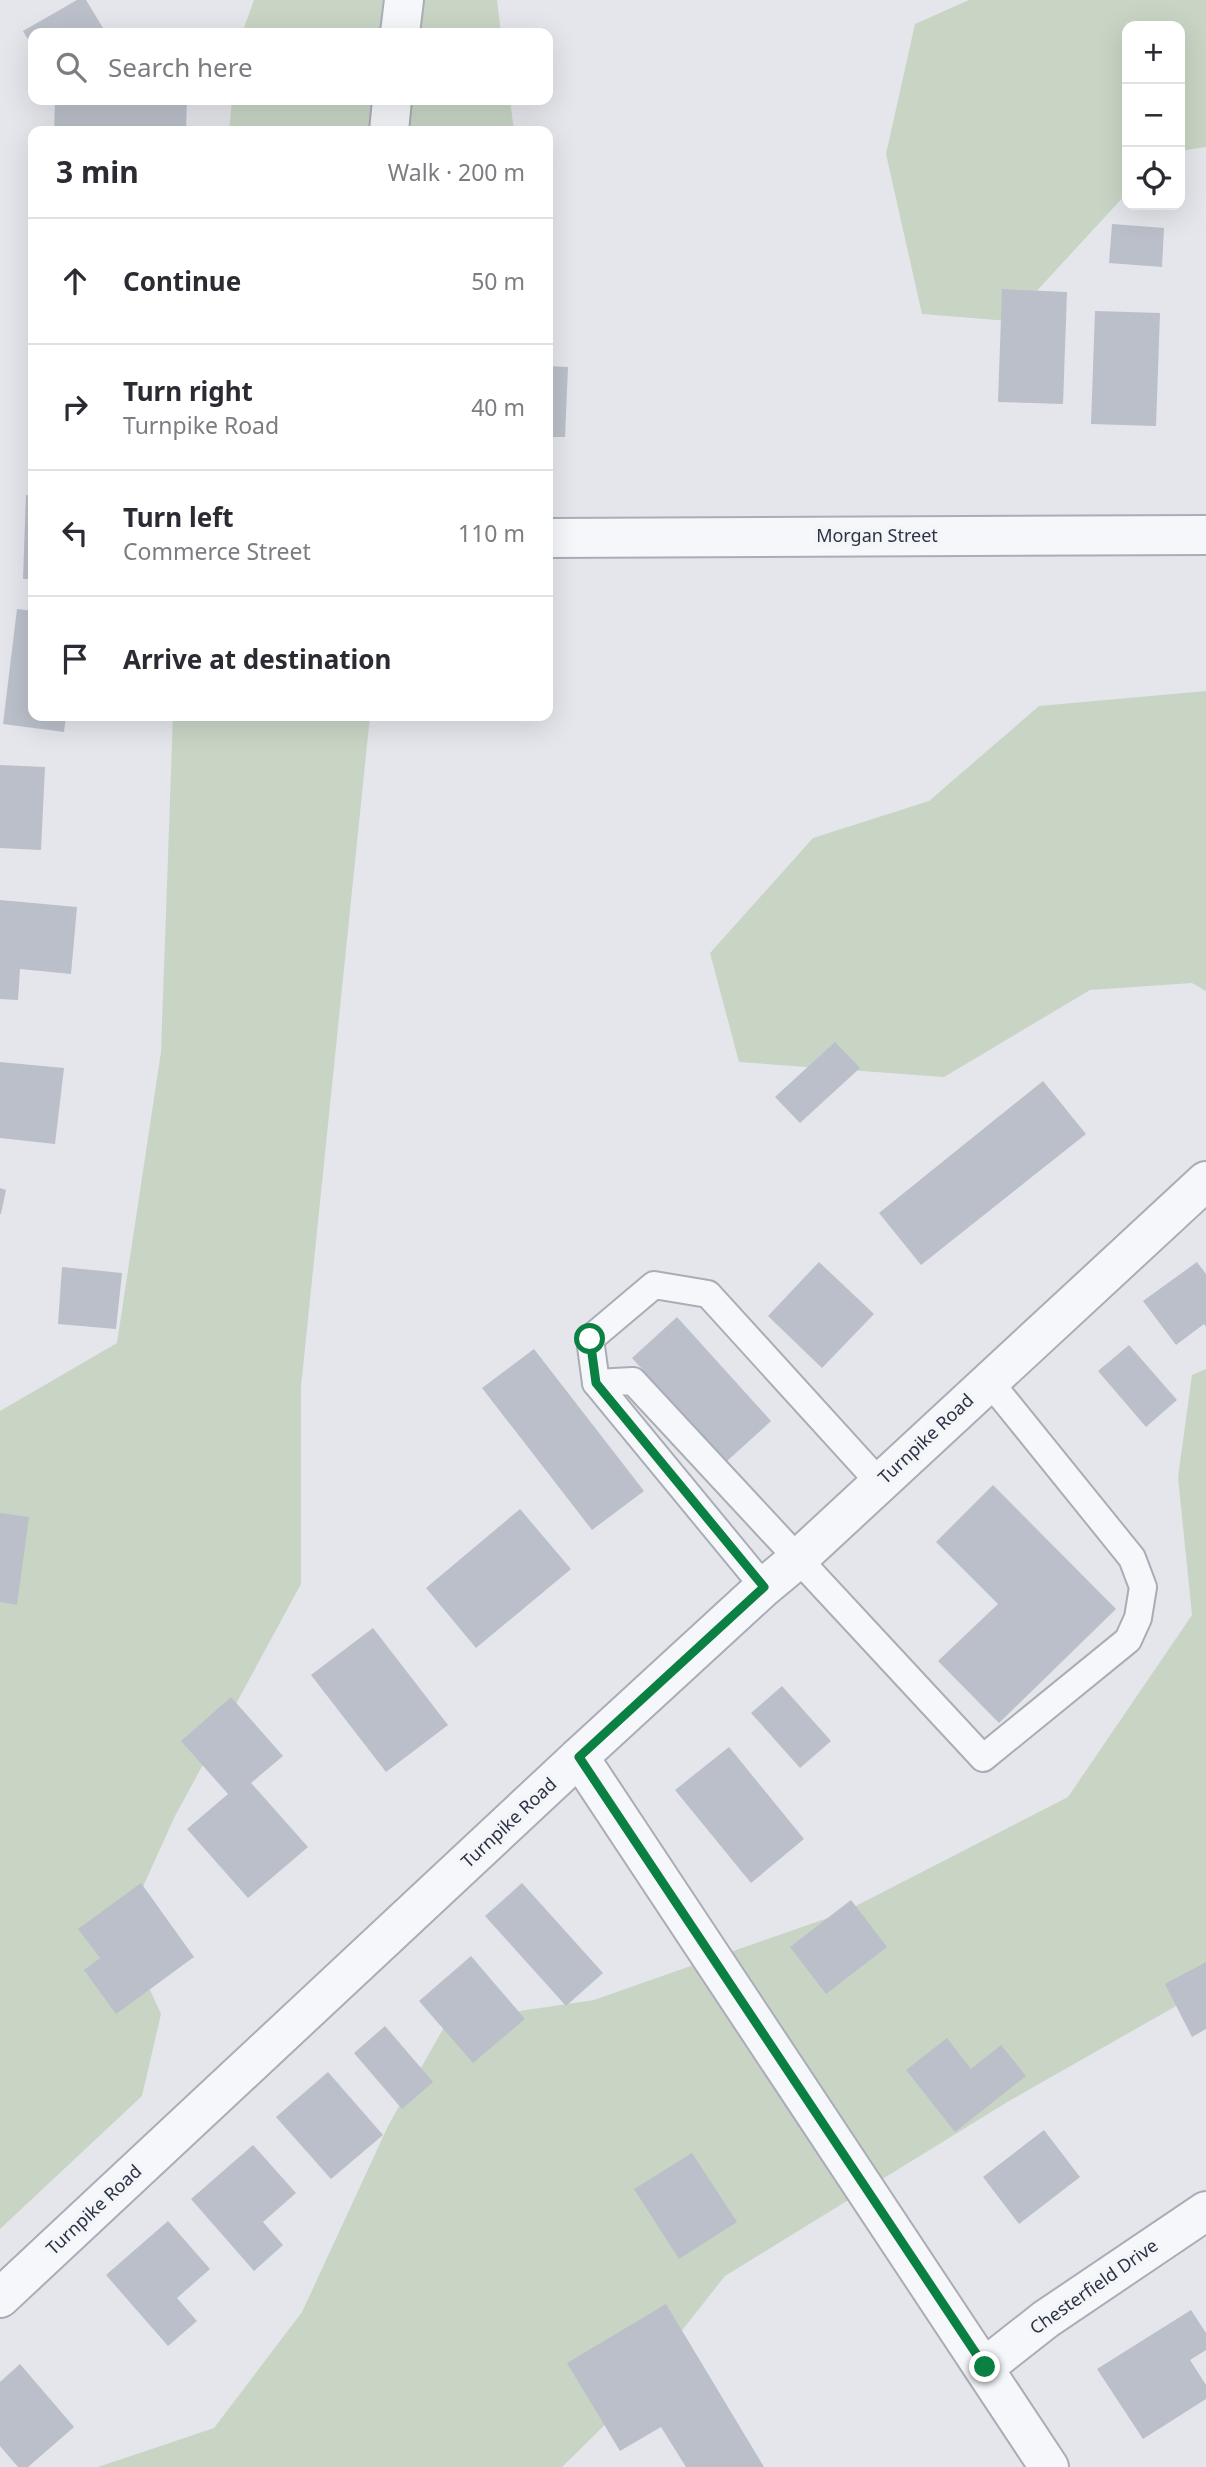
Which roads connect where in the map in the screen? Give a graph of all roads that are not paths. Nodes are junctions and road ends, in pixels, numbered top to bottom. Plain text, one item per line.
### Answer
1 (404, 0) edge
2 (401, 28) edge
3 (392, 105) edge
4 (389, 126) edge
5 (1206, 535) edge
6 (553, 538) edge
7 (1206, 1181) edge
8 (989, 1381) junction
9 (596, 1383) junction
10 (878, 1482) junction
11 (799, 1558) junction
12 (764, 1587) junction
13 (579, 1757) junction
14 (1206, 2211) edge
15 (0, 2298) edge
16 (985, 2367) junction
17 (1044, 2465) edge

1 - 2 street
3 - 4 street
5 - 6 street, Morgan Street
7 - 8 street, Turnpike Road
8 - 10 street, Turnpike Road
8 - 11 lane
9 - 10 lane
9 - 11 lane
9 - 12 lane
10 - 11 street, Turnpike Road
11 - 12 street, Turnpike Road
12 - 13 street, Turnpike Road
13 - 15 street, Turnpike Road
13 - 16 street
14 - 16 street, Chesterfield Drive
16 - 17 street

